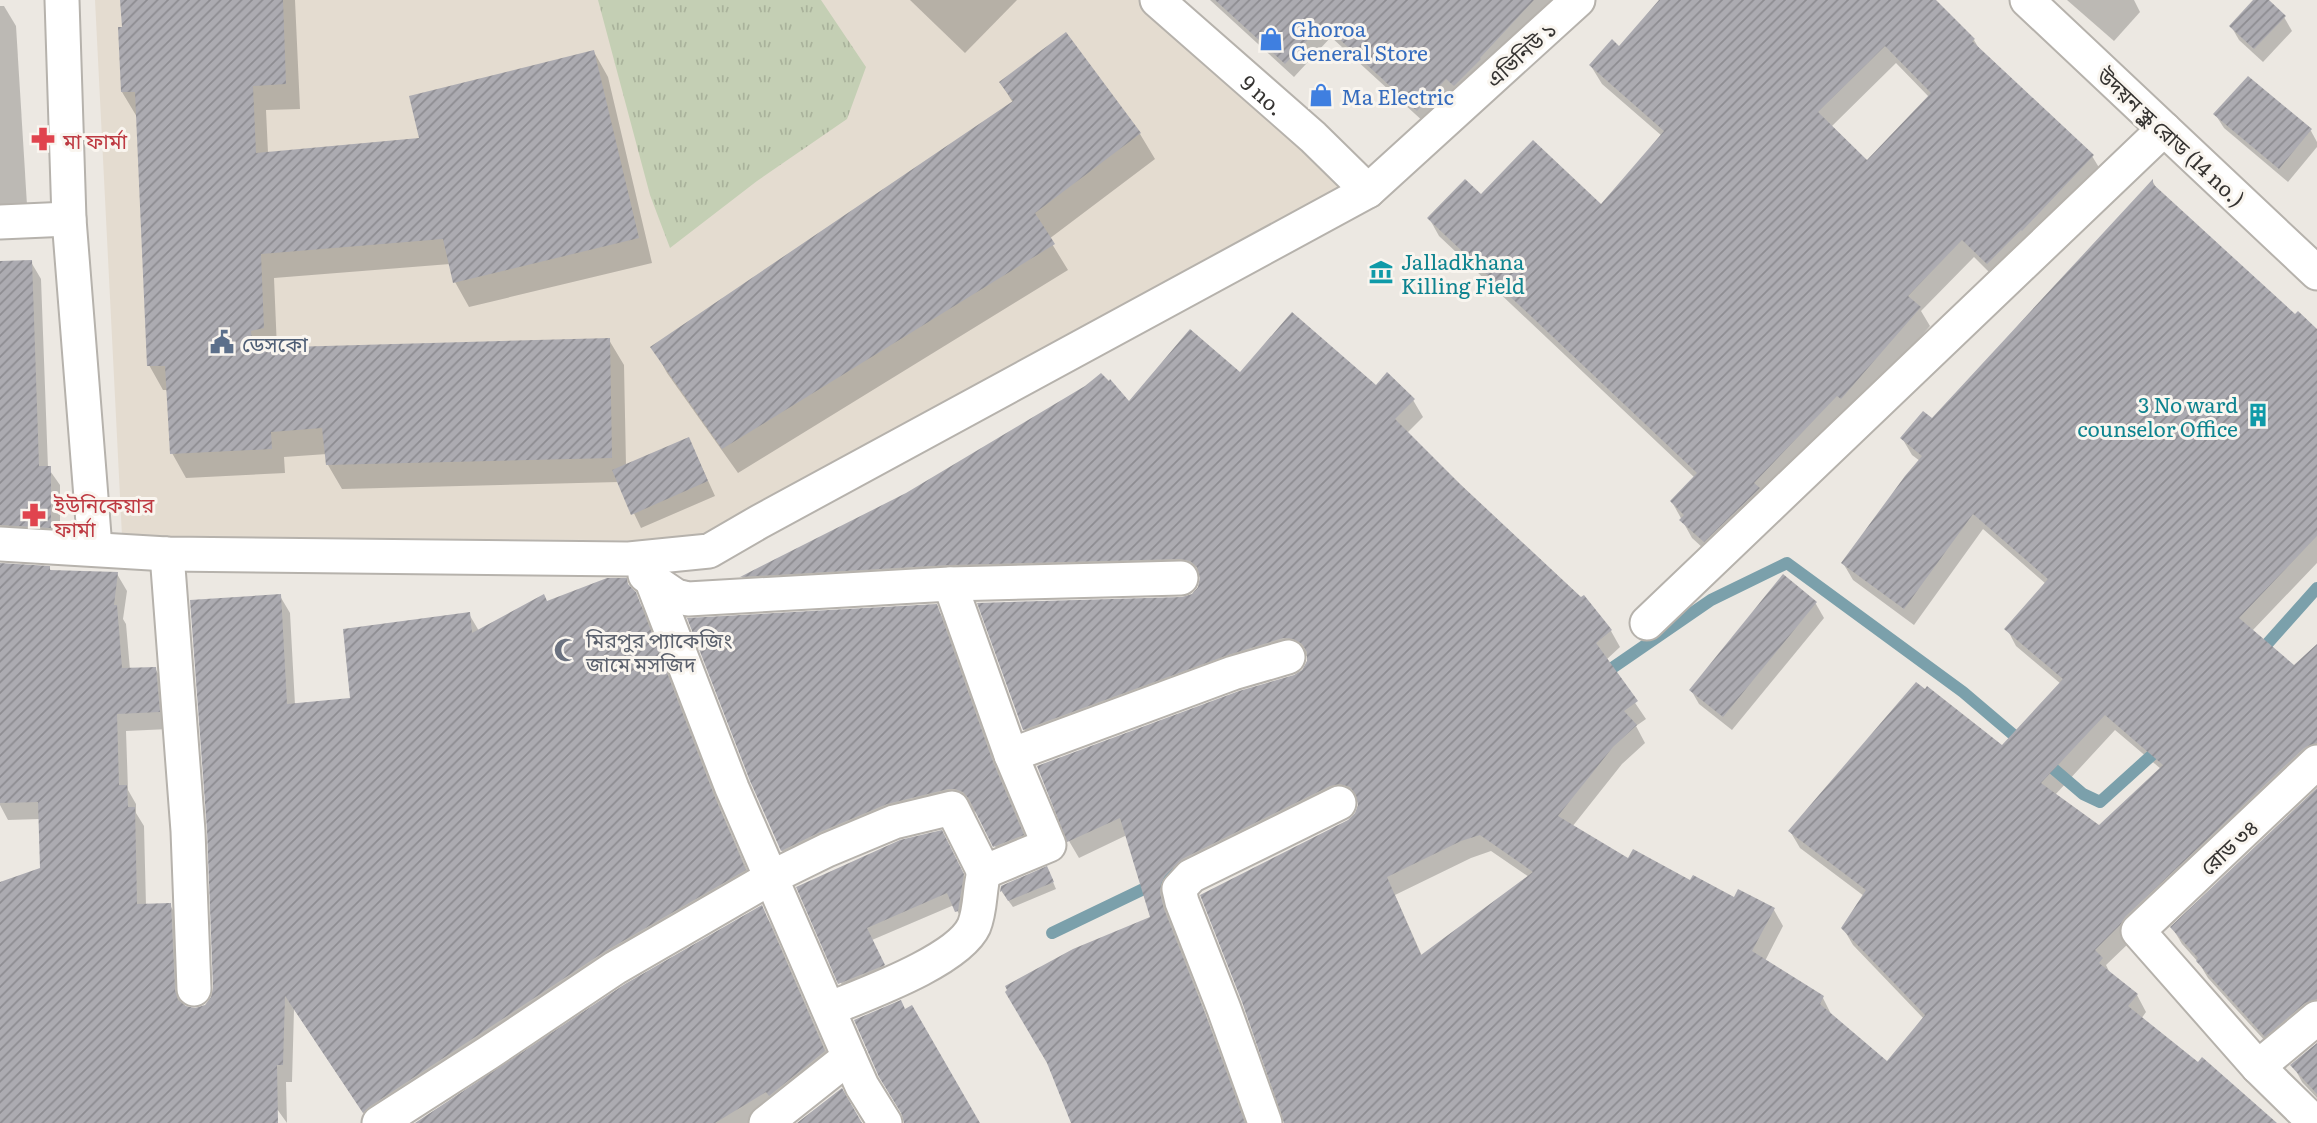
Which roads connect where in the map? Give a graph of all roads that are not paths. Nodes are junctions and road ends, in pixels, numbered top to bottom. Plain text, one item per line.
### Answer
1 (62, 0) edge
2 (1158, 0) edge
3 (1578, 0) edge
4 (2027, 0) edge
5 (2164, 129) junction
6 (1368, 191) junction
7 (69, 219) junction
8 (0, 222) edge
9 (2317, 273) edge
10 (0, 544) edge
11 (95, 548) junction
12 (167, 554) junction
13 (640, 570) junction
14 (1181, 578) dead end
15 (950, 584) junction
16 (1647, 623) dead end
17 (1288, 657) dead end
18 (1011, 754) junction
19 (2317, 762) edge
20 (1339, 803) dead end
21 (984, 872) junction
22 (772, 877) junction
23 (194, 989) dead end
24 (829, 1009) junction
25 (2317, 1018) edge
26 (849, 1057) junction
27 (2258, 1067) junction
28 (379, 1123) edge
29 (766, 1123) edge
30 (885, 1123) edge
31 (1265, 1123) edge
32 (2315, 1123) edge

1 - 7 street
2 - 6 street, 9 no.
3 - 6 street, এভিনিউ ১
4 - 5 street, উদয়ন স্কুল রোড (14 no.)
5 - 9 street, উদয়ন স্কুল রোড (14 no.)
5 - 16 street
6 - 13 street, এভিনিউ ১
7 - 8 street
7 - 11 street
10 - 11 street, এভিনিউ ১
11 - 12 street, এভিনিউ ১
12 - 13 street, এভিনিউ ১
12 - 23 street
13 - 15 street
13 - 22 street
14 - 15 street
15 - 18 street
17 - 18 street
18 - 21 street
19 - 27 street, রোড ৩৪
20 - 31 street
21 - 22 street
21 - 24 street
22 - 24 street
22 - 28 street
24 - 26 street
25 - 27 street
26 - 29 street
26 - 30 street
27 - 32 street

